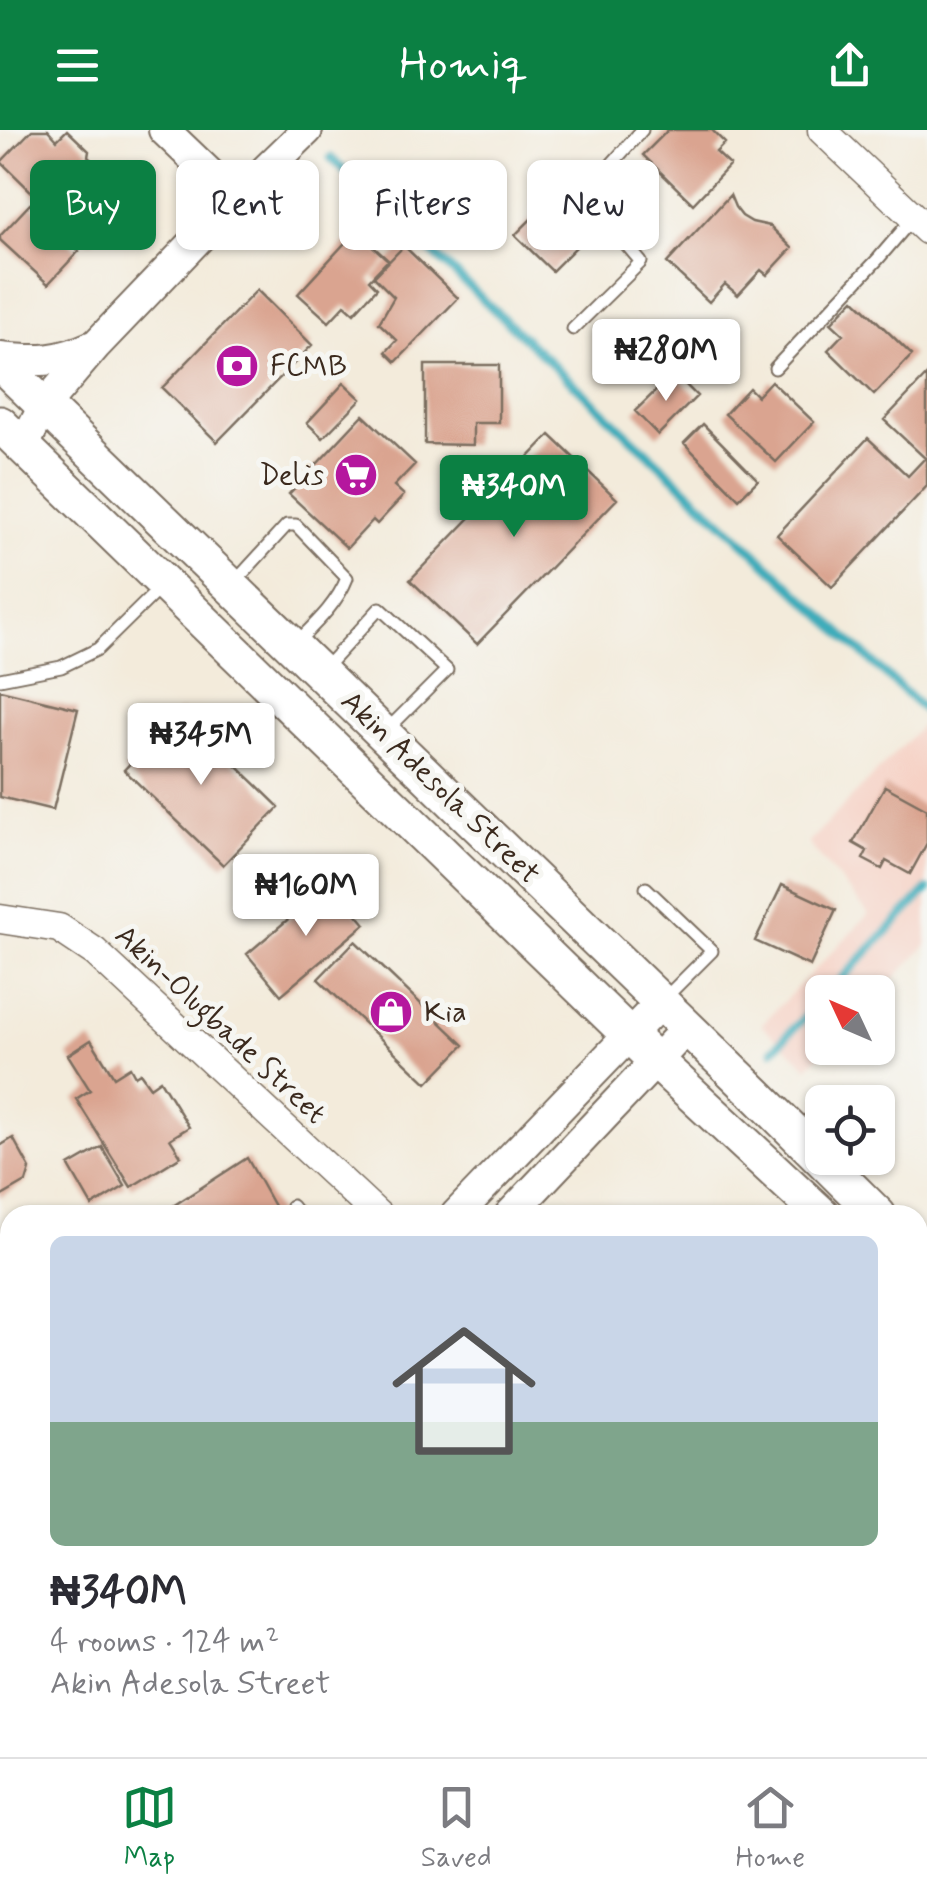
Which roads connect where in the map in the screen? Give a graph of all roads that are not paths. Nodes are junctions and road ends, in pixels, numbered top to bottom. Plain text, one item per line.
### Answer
1 (164, 130) edge
2 (307, 130) edge
3 (642, 130) edge
4 (822, 130) edge
5 (195, 160) edge
6 (276, 160) edge
7 (920, 223) edge
8 (187, 250) edge
9 (573, 329) dead end
10 (96, 345) junction
11 (0, 360) edge
12 (775, 368) dead end
13 (44, 406) junction
14 (12, 436) edge
15 (165, 583) junction
16 (230, 586) junction
17 (293, 646) junction
18 (320, 673) junction
19 (0, 679) edge
20 (383, 734) junction
21 (646, 888) dead end
22 (0, 919) edge
23 (661, 1002) junction
24 (687, 1028) junction
25 (630, 1035) junction
26 (656, 1060) junction
27 (367, 1205) edge
28 (466, 1205) edge
29 (519, 1205) edge
30 (811, 1205) edge
31 (868, 1205) edge

1 - 5 main road
2 - 6 main road
3 - 9 lane
4 - 7 street
7 - 12 lane
8 - 10 main road
10 - 11 main road
10 - 13 main road
11 - 13 main road, Akin Adesola Street
13 - 14 main road
13 - 16 main road, Akin Adesola Street
14 - 15 main road, Akin Adesola Street
15 - 19 lane
15 - 25 main road, Akin Adesola Street
16 - 17 main road, Akin Adesola Street
16 - 17 lane
17 - 18 main road, Akin Adesola Street
18 - 20 main road, Akin Adesola Street
18 - 20 lane
20 - 23 main road, Akin Adesola Street
21 - 23 lane
22 - 27 street, Akin-Olugbade Street
23 - 24 main road, Akin Adesola Street
23 - 25 main road
24 - 26 main road
24 - 31 main road, Akin Adesola Street
25 - 26 main road, Akin Adesola Street
25 - 28 main road
26 - 29 main road
26 - 30 main road, Akin Adesola Street

